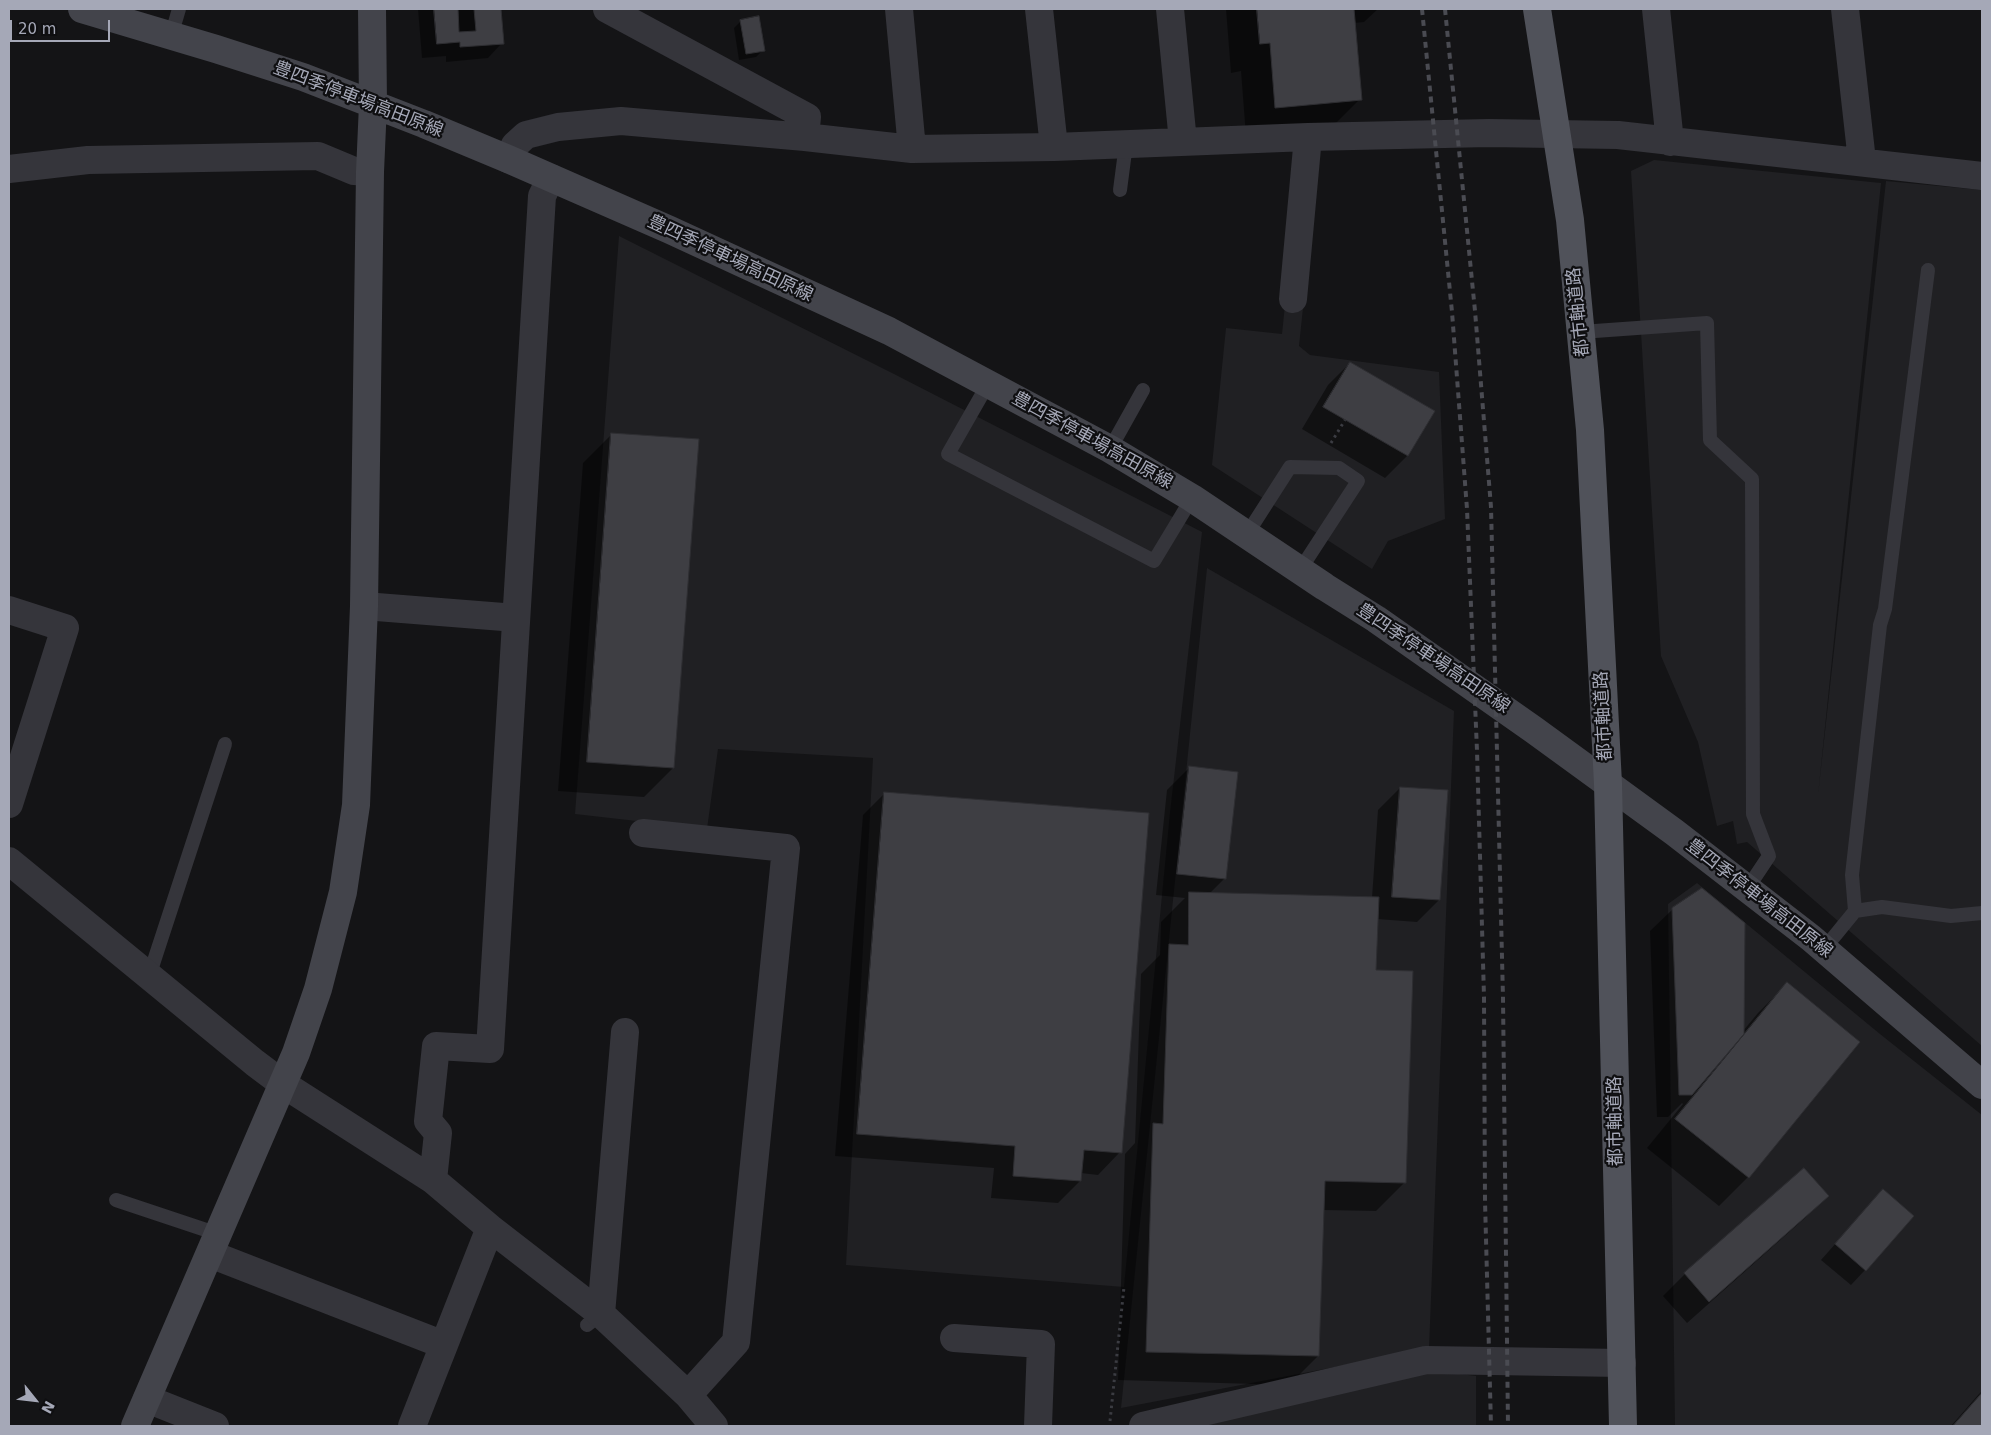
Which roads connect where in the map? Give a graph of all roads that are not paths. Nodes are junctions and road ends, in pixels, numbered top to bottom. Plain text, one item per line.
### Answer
1 (82, 9) edge
2 (179, 9) edge
3 (372, 9) edge
4 (607, 9) edge
5 (899, 9) edge
6 (1039, 9) edge
7 (1170, 9) edge
8 (1537, 9) edge
9 (1656, 9) edge
10 (1845, 9) edge
11 (172, 36) junction
12 (374, 104) junction
13 (1558, 134) junction
14 (805, 137) junction
15 (1308, 137) junction
16 (1183, 142) junction
17 (1670, 142) junction
18 (1126, 144) junction
19 (1054, 147) junction
20 (912, 149) junction
21 (508, 159) junction
22 (1862, 162) junction
23 (9, 169) edge
24 (370, 172) junction
25 (1982, 176) edge
26 (551, 178) junction
27 (1120, 190) dead end
28 (1928, 270) dead end
29 (1293, 298) dead end
30 (1580, 332) junction
31 (988, 384) junction
32 (1143, 390) dead end
33 (1110, 449) junction
34 (1192, 498) junction
35 (1246, 534) junction
36 (1300, 570) junction
37 (364, 606) junction
38 (9, 610) edge
39 (516, 618) junction
40 (225, 744) dead end
41 (1608, 784) junction
42 (9, 804) edge
43 (643, 833) dead end
44 (9, 861) edge
45 (1747, 889) junction
46 (1855, 911) junction
47 (1982, 913) edge
48 (1824, 950) junction
49 (146, 974) junction
50 (625, 1032) dead end
51 (283, 1084) junction
52 (1982, 1085) edge
53 (433, 1180) junction
54 (116, 1200) dead end
55 (490, 1228) junction
56 (214, 1244) junction
57 (594, 1319) junction
58 (954, 1338) dead end
59 (444, 1345) junction
60 (1622, 1363) junction
61 (688, 1395) junction
62 (147, 1399) junction
63 (135, 1426) edge
64 (215, 1426) edge
65 (412, 1426) edge
66 (714, 1426) edge
67 (1038, 1426) edge
68 (1143, 1426) edge
69 (1623, 1426) edge

1 - 11 main road, 豊四季停車場高田原線
2 - 11 lane
3 - 12 main road
4 - 14 street
5 - 20 street
6 - 19 street
7 - 16 street
8 - 13 main road, 都市軸道路
9 - 17 street
10 - 22 street
11 - 12 main road, 豊四季停車場高田原線
12 - 21 main road, 豊四季停車場高田原線
12 - 24 main road
13 - 15 street
13 - 17 street
13 - 30 main road, 都市軸道路
14 - 20 street
14 - 21 street
15 - 16 street
15 - 29 street
16 - 18 street
17 - 22 street
18 - 19 street
18 - 27 lane
19 - 20 street
21 - 26 main road, 豊四季停車場高田原線
22 - 25 street
23 - 24 street
24 - 37 main road
26 - 31 main road, 豊四季停車場高田原線
26 - 39 street
28 - 46 lane
30 - 41 main road, 都市軸道路
30 - 45 lane
31 - 33 main road, 豊四季停車場高田原線
31 - 34 lane
32 - 33 lane
33 - 34 main road, 豊四季停車場高田原線
34 - 35 main road, 豊四季停車場高田原線
35 - 36 main road, 豊四季停車場高田原線
35 - 36 lane
36 - 41 main road, 豊四季停車場高田原線
37 - 39 street
37 - 51 main road
38 - 42 street
39 - 53 street
40 - 49 lane
41 - 45 main road, 豊四季停車場高田原線
41 - 60 main road, 都市軸道路
43 - 61 street
44 - 49 street
45 - 48 main road, 豊四季停車場高田原線
46 - 47 lane
46 - 48 lane
48 - 52 main road, 豊四季停車場高田原線
49 - 51 street
50 - 57 street
51 - 53 street
51 - 56 main road
53 - 55 street
54 - 56 lane
55 - 57 street
55 - 59 street
56 - 59 street
56 - 62 main road
57 - 61 street
58 - 67 street
59 - 65 street
60 - 68 street
60 - 69 main road, 都市軸道路
61 - 66 street
62 - 63 main road
62 - 64 street

